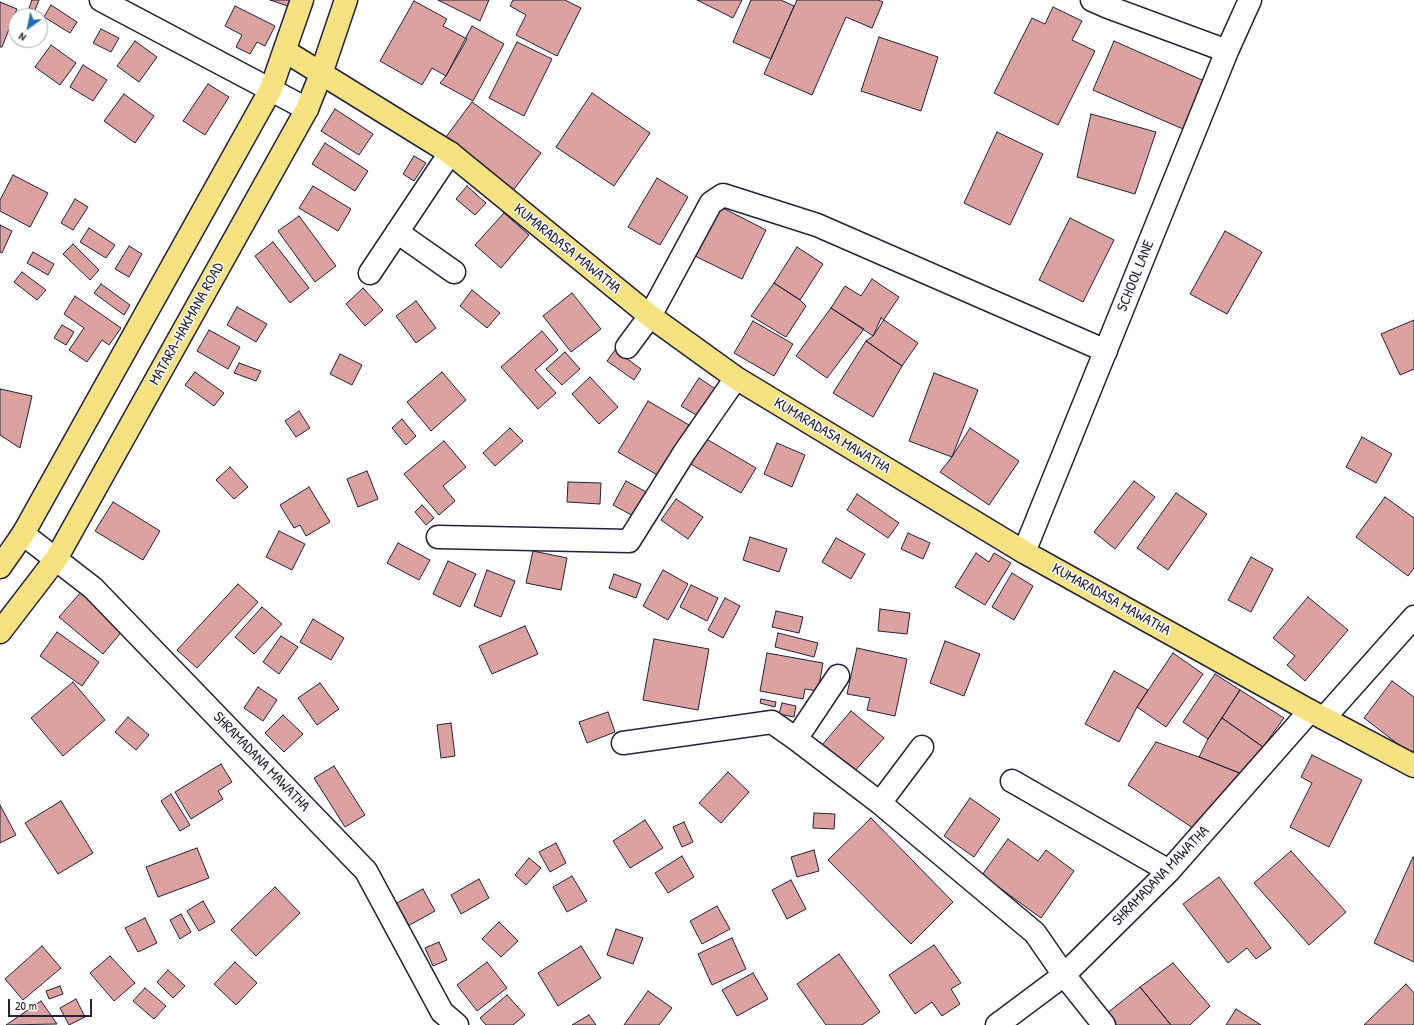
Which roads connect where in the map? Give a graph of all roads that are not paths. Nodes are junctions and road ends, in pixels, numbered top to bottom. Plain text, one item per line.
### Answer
1 (101, 0) edge
2 (302, 0) edge
3 (346, 0) edge
4 (1092, 0) edge
5 (1250, 0) edge
6 (285, 51) junction
7 (1227, 51) junction
8 (322, 74) junction
9 (271, 90) junction
10 (307, 109) junction
11 (450, 153) junction
12 (397, 232) junction
13 (454, 272) dead end
14 (370, 273) dead end
15 (650, 316) junction
16 (626, 347) dead end
17 (1106, 351) junction
18 (736, 378) junction
19 (23, 534) junction
20 (438, 536) dead end
21 (1024, 552) junction
22 (56, 559) junction
23 (0, 567) edge
24 (1414, 617) edge
25 (0, 632) edge
26 (838, 676) dead end
27 (1317, 714) junction
28 (796, 739) junction
29 (623, 743) dead end
30 (922, 747) dead end
31 (1414, 766) edge
32 (1012, 781) dead end
33 (880, 803) junction
34 (1169, 871) junction
35 (1064, 975) junction
36 (457, 1025) edge
37 (997, 1025) edge
38 (1104, 1025) edge

1 - 9 street
2 - 6 main road
3 - 8 main road, MATARA-HAKMANA ROAD
4 - 7 street
5 - 7 street, SCHOOL LANE
6 - 8 main road, KUMARADASA MAWATHA
6 - 9 main road
7 - 17 street, SCHOOL LANE
8 - 10 main road, MATARA-HAKMANA ROAD
8 - 11 main road, KUMARADASA MAWATHA
9 - 10 street
9 - 19 main road
10 - 22 main road, MATARA-HAKMANA ROAD
11 - 12 street
11 - 15 main road, KUMARADASA MAWATHA
12 - 13 street
12 - 14 street
15 - 16 street
15 - 17 street
15 - 18 main road, KUMARADASA MAWATHA
17 - 21 street, SCHOOL LANE
18 - 20 street
18 - 21 main road, KUMARADASA MAWATHA
19 - 22 street, SHRAMADANA MAWATHA
19 - 23 main road
21 - 27 main road, KUMARADASA MAWATHA
22 - 25 main road, MATARA-HAKMANA ROAD
22 - 36 street, SHRAMADANA MAWATHA
24 - 27 street, SHRAMADANA MAWATHA
26 - 28 street
27 - 31 main road, KUMARADASA MAWATHA
27 - 34 street, SHRAMADANA MAWATHA
28 - 29 street
28 - 33 street
30 - 33 street
32 - 34 street
33 - 35 street
34 - 35 street, SHRAMADANA MAWATHA
35 - 37 street, SHRAMADANA MAWATHA
35 - 38 street

